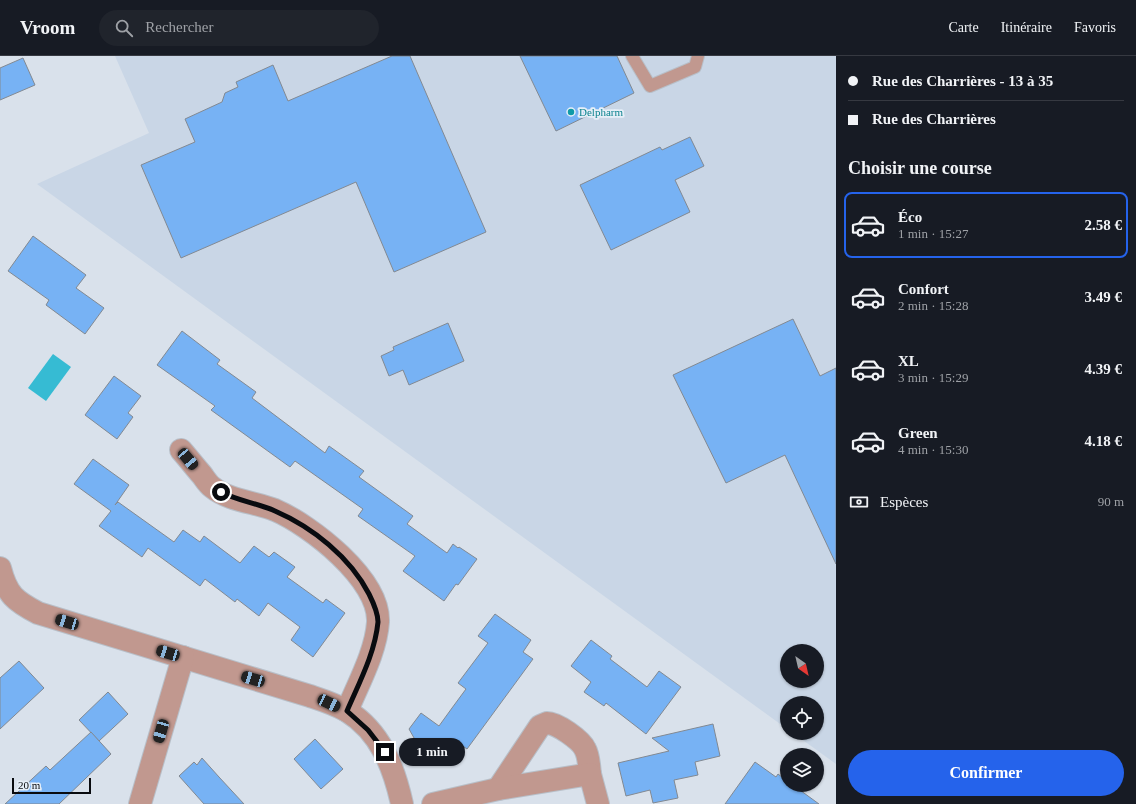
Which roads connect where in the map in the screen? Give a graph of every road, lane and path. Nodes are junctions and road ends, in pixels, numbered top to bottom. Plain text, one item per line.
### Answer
1 (632, 56) edge
2 (698, 56) edge
3 (180, 450) dead end
4 (0, 568) edge
5 (6, 603) edge
6 (183, 657) junction
7 (347, 711) junction
8 (590, 774) junction
9 (498, 789) junction
10 (140, 804) edge
11 (402, 804) edge
12 (433, 804) edge
13 (598, 804) edge

1 - 2 lane
3 - 7 street
4 - 5 street
5 - 6 street
6 - 7 street
6 - 10 street
7 - 11 street
8 - 9 street
8 - 9 street
8 - 13 street
9 - 12 street

